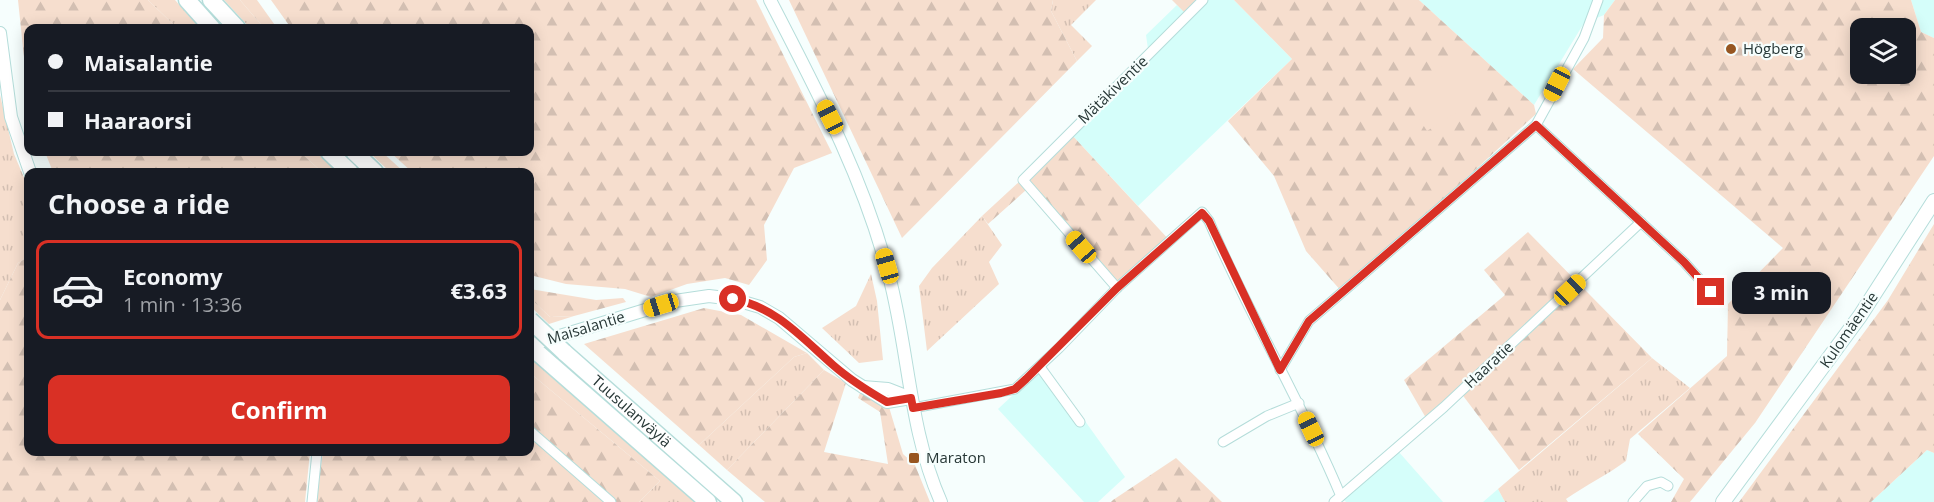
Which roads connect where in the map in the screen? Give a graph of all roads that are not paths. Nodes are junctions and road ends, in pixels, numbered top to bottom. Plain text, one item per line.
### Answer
1 (187, 0) edge
2 (211, 0) edge
3 (770, 0) edge
4 (1203, 0) edge
5 (1598, 0) edge
6 (208, 24) edge
7 (233, 24) edge
8 (0, 33) edge
9 (1536, 125) junction
10 (24, 155) edge
11 (333, 156) edge
12 (358, 156) edge
13 (346, 168) edge
14 (371, 168) edge
15 (1934, 201) edge
16 (1641, 222) junction
17 (1117, 288) junction
18 (1711, 292) dead end
19 (534, 324) edge
20 (534, 344) edge
21 (534, 349) edge
22 (1040, 366) junction
23 (1280, 370) junction
24 (912, 403) junction
25 (1299, 403) junction
26 (1080, 423) dead end
27 (534, 435) edge
28 (1223, 442) dead end
29 (1757, 454) junction
30 (317, 456) edge
31 (1668, 486) dead end
32 (1341, 494) junction
33 (312, 502) edge
34 (611, 502) edge
35 (708, 502) edge
36 (734, 502) edge
37 (941, 502) edge
38 (1334, 502) edge
39 (1634, 502) edge
40 (1714, 502) edge
41 (1723, 502) edge

1 - 6 highway
2 - 7 highway
3 - 24 main road
4 - 17 street, Mätäkiventie
5 - 9 street
8 - 10 main road
9 - 16 street
9 - 23 street
11 - 13 highway
12 - 14 highway
15 - 29 main road, Kulomäentie
16 - 18 street
16 - 32 street, Haaratie
17 - 22 street
17 - 23 street
19 - 36 highway, Tuusulanväylä, bridge
20 - 24 main road, Maisalantie
21 - 35 highway, Tuusulanväylä
22 - 24 street
22 - 26 street
23 - 25 street
24 - 37 main road
25 - 28 street
25 - 32 street
27 - 34 street
29 - 40 main road, Kulomäentie
29 - 41 main road, Kulomäentie
30 - 33 street
31 - 39 street
32 - 38 street, Haaratie

